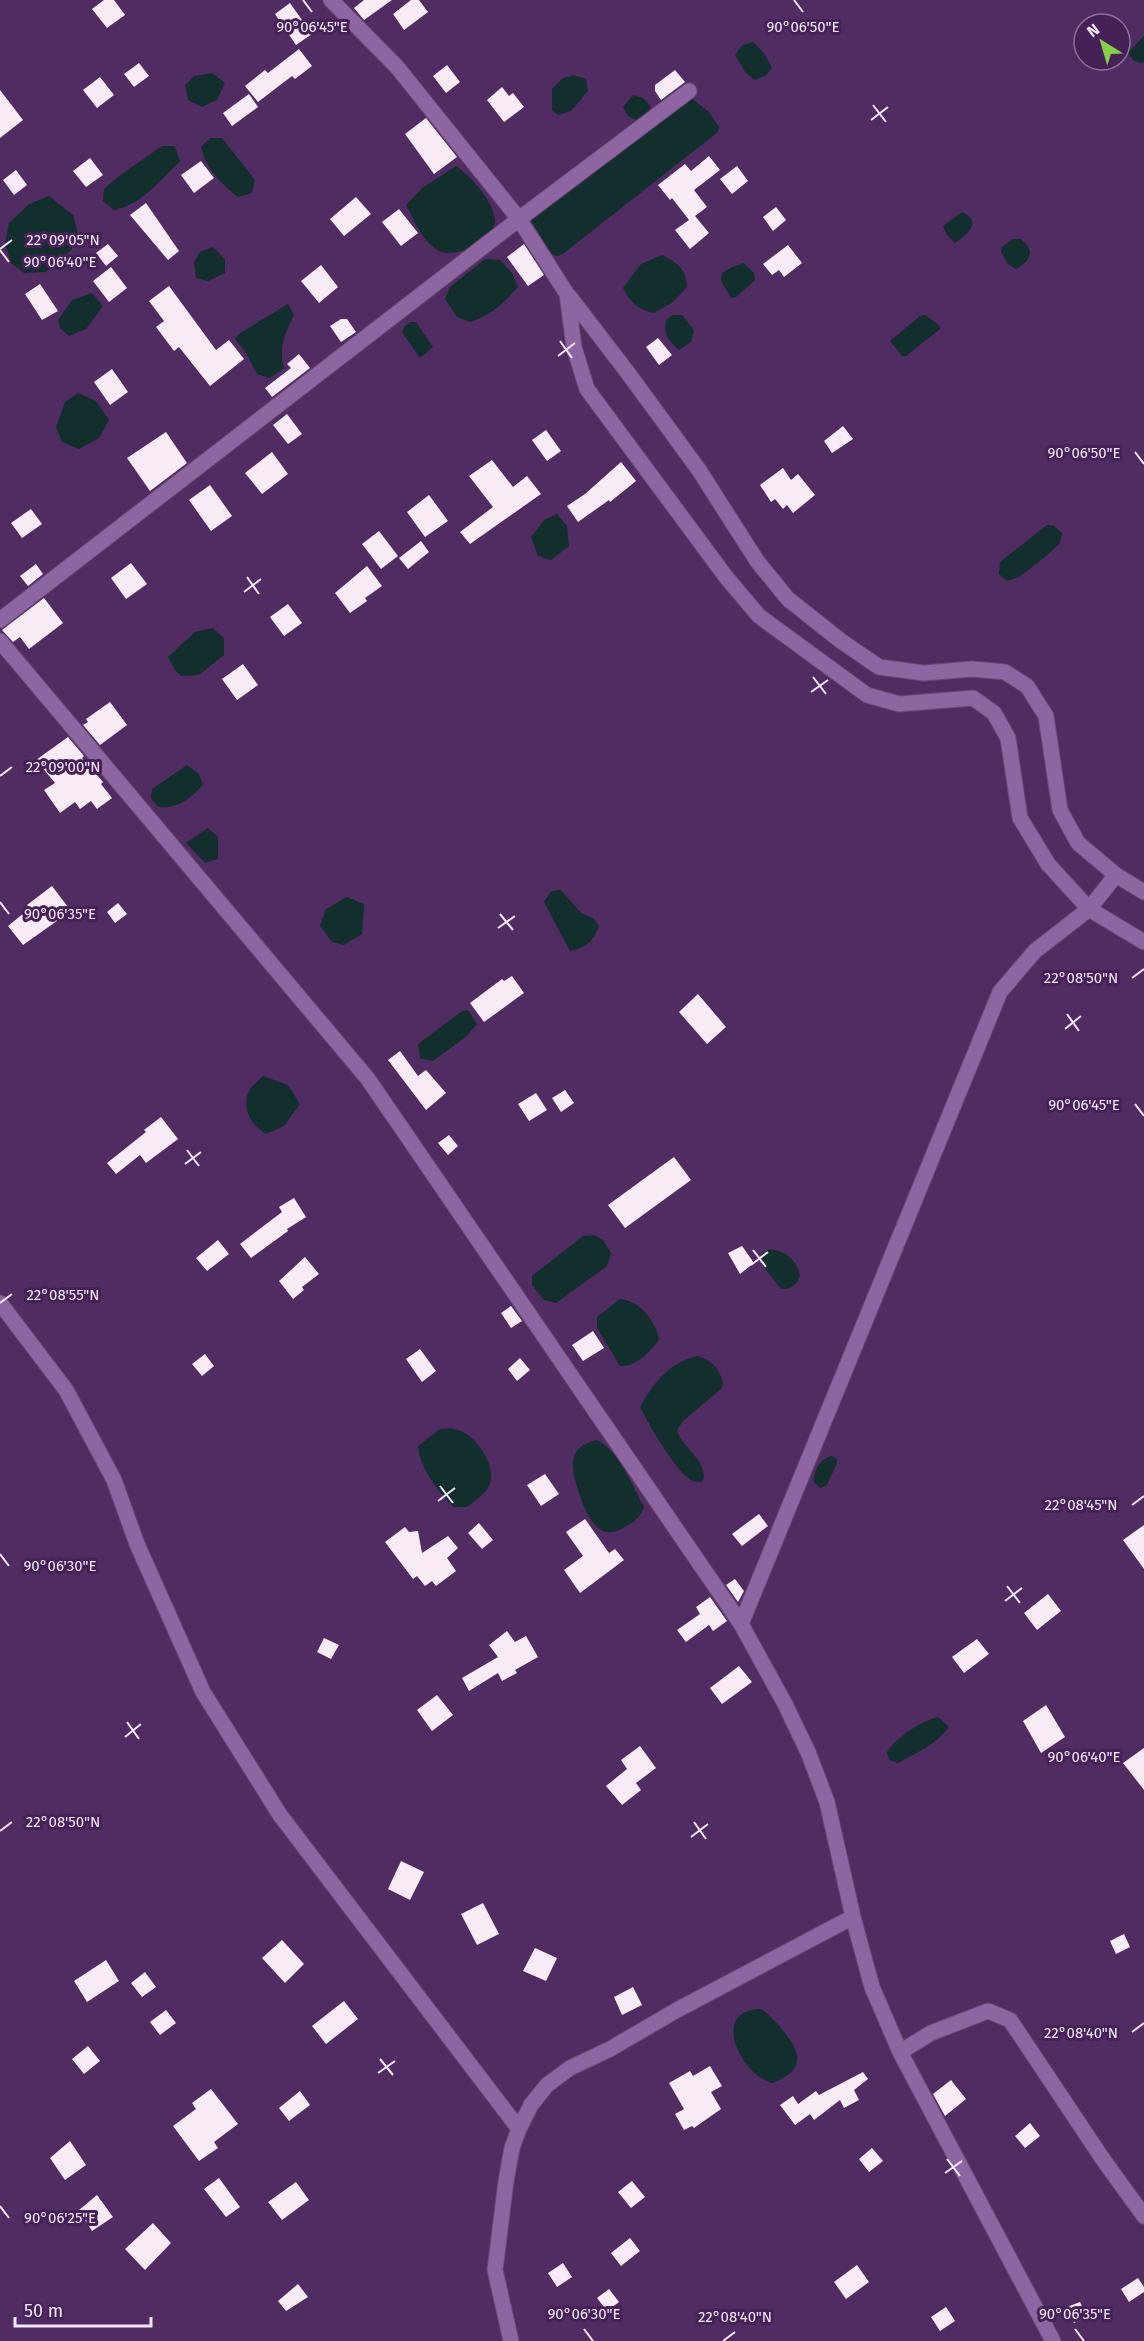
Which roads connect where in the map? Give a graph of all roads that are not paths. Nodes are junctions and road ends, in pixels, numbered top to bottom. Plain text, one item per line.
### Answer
1 (331, 0) edge
2 (689, 91) dead end
3 (519, 219) junction
4 (567, 294) junction
5 (0, 620) edge
6 (0, 641) edge
7 (1116, 875) junction
8 (1144, 892) edge
9 (1089, 909) junction
10 (1144, 942) edge
11 (0, 1303) edge
12 (741, 1624) junction
13 (853, 1917) junction
14 (900, 2052) junction
15 (519, 2129) junction
16 (1144, 2216) edge
17 (511, 2341) edge
18 (1053, 2341) edge

1 - 3 street
2 - 3 street
3 - 4 street
3 - 5 street
4 - 7 street
4 - 9 street
6 - 12 street
7 - 8 street
7 - 9 street
9 - 10 street
9 - 12 street
11 - 15 street
12 - 13 street
13 - 14 street
13 - 15 street
14 - 16 street
14 - 18 street
15 - 17 street

